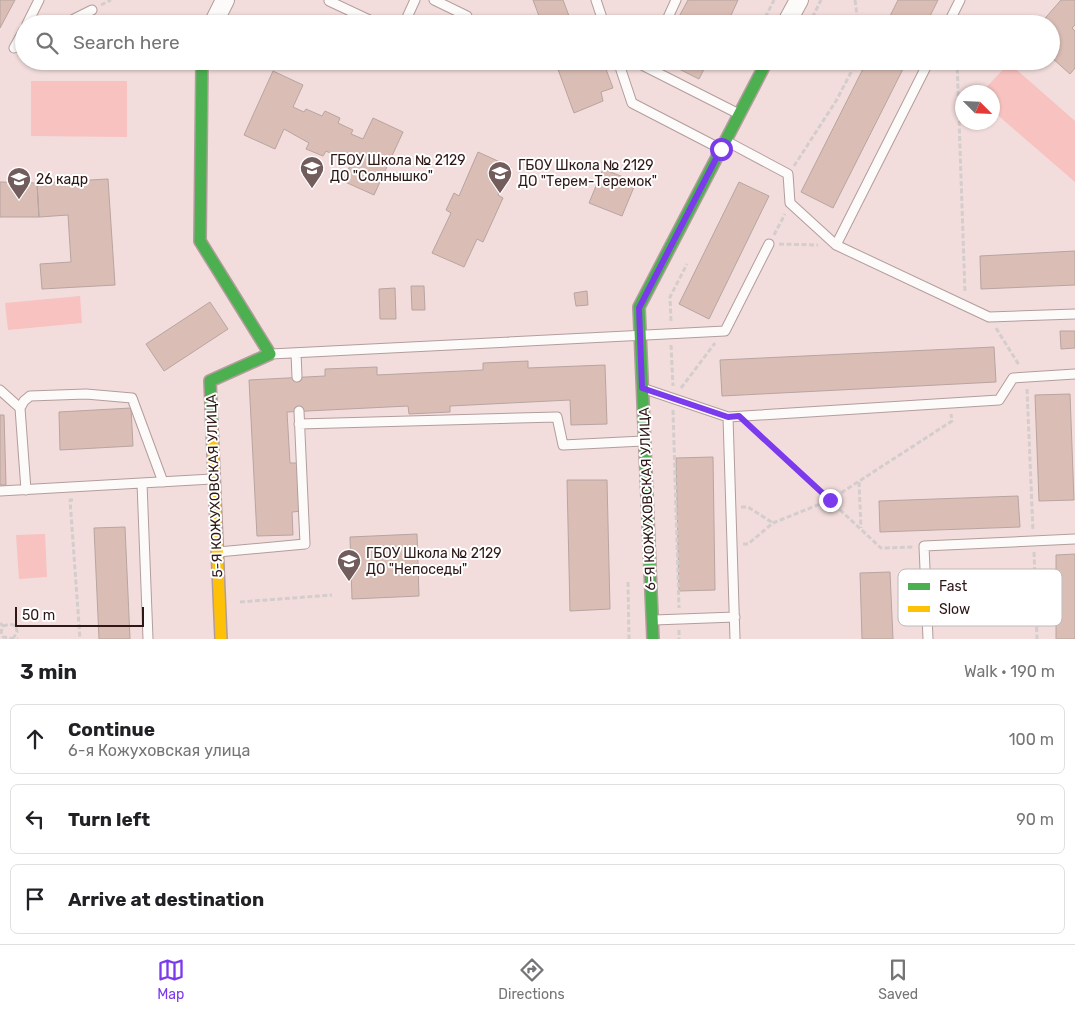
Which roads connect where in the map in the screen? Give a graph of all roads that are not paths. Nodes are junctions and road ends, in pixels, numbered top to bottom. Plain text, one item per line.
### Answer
1 (39, 0) edge
2 (225, 0) edge
3 (328, 0) edge
4 (415, 0) edge
5 (434, 0) edge
6 (596, 0) edge
7 (676, 0) edge
8 (799, 0) edge
9 (960, 0) edge
10 (92, 10) dead end
11 (32, 15) edge
12 (82, 15) edge
13 (218, 15) edge
14 (359, 15) edge
15 (408, 15) edge
16 (465, 15) edge
17 (601, 15) edge
18 (668, 15) edge
19 (791, 15) edge
20 (952, 15) edge
21 (202, 70) edge
22 (621, 70) edge
23 (652, 70) edge
24 (762, 70) edge
25 (924, 70) edge
26 (739, 114) junction
27 (723, 145) junction
28 (769, 244) road end
29 (836, 245) junction
30 (1075, 314) edge
31 (640, 334) junction
32 (296, 352) junction
33 (270, 354) junction
34 (1075, 374) edge
35 (297, 377) dead end
36 (642, 388) junction
37 (0, 390) edge
38 (20, 408) junction
39 (299, 411) dead end
40 (728, 417) junction
41 (299, 424) junction
42 (644, 441) junction
43 (214, 479) junction
44 (163, 482) junction
45 (142, 483) junction
46 (26, 490) junction
47 (0, 491) edge
48 (1075, 538) edge
49 (217, 552) junction
50 (925, 569) edge
51 (735, 617) junction
52 (652, 620) junction
53 (927, 626) edge
54 (148, 639) edge
55 (220, 639) edge
56 (652, 639) edge
57 (735, 639) edge
58 (928, 639) edge

1 - 11 lane
2 - 13 street
3 - 14 lane
4 - 15 lane
5 - 16 lane
6 - 17 lane
7 - 18 lane
8 - 19 street
9 - 20 lane
10 - 12 lane
21 - 33 street
22 - 27 lane
23 - 26 lane
24 - 26 street, 6-Я КОЖУХОВСКАЯ УЛИЦА
25 - 29 lane
26 - 27 street, 6-Я КОЖУХОВСКАЯ УЛИЦА
27 - 29 lane
27 - 31 street, 6-Я КОЖУХОВСКАЯ УЛИЦА
28 - 31 lane
29 - 30 lane
31 - 32 lane
31 - 36 street, 6-Я КОЖУХОВСКАЯ УЛИЦА
32 - 33 lane
32 - 35 lane
33 - 43 street, 5-Я КОЖУХОВСКАЯ УЛИЦА
34 - 40 lane
36 - 40 lane
36 - 42 street, 6-Я КОЖУХОВСКАЯ УЛИЦА
37 - 38 lane
38 - 44 lane
38 - 46 lane
39 - 41 lane
40 - 51 lane
41 - 42 lane
41 - 49 lane
42 - 52 street, 6-Я КОЖУХОВСКАЯ УЛИЦА
43 - 44 lane
43 - 49 street, 5-Я КОЖУХОВСКАЯ УЛИЦА
44 - 45 lane
45 - 46 lane
45 - 54 lane
46 - 47 lane
48 - 50 lane
49 - 55 street, 5-Я КОЖУХОВСКАЯ УЛИЦА
51 - 52 lane
51 - 57 lane
52 - 56 street, 6-Я КОЖУХОВСКАЯ УЛИЦА
53 - 58 lane

